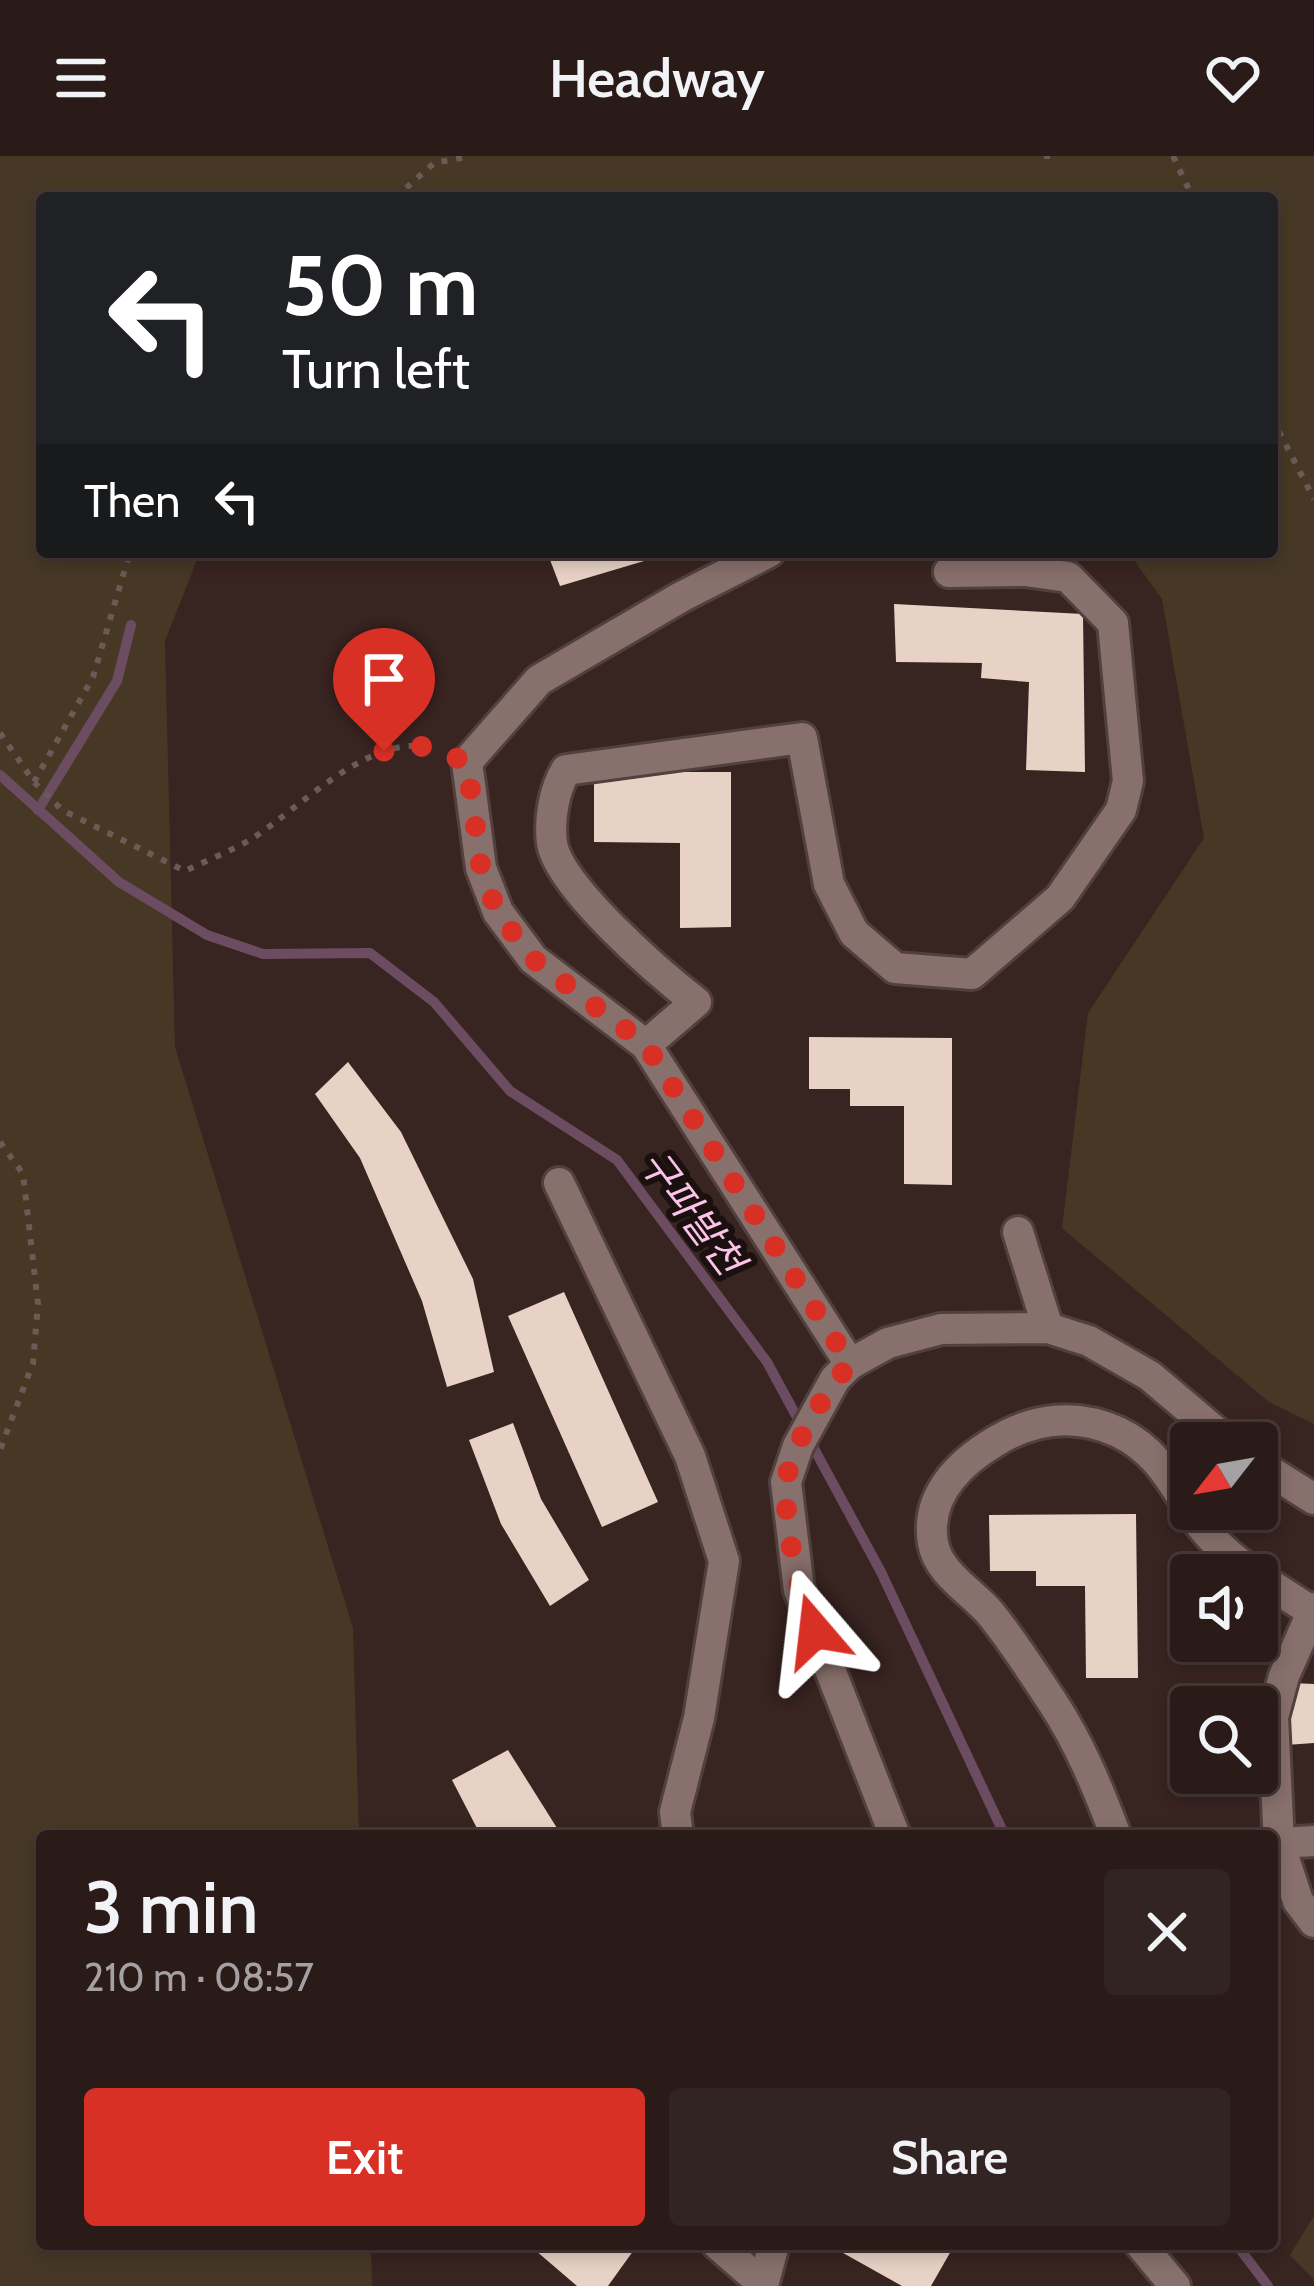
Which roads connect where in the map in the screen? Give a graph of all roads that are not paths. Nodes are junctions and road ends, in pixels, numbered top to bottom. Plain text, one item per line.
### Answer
1 (757, 558) edge
2 (949, 572) dead end
3 (646, 1045) junction
4 (560, 1183) dead end
5 (1018, 1232) dead end
6 (1048, 1328) junction
7 (850, 1364) junction
8 (1204, 1422) edge
9 (1278, 1476) edge
10 (1314, 1499) edge
11 (1228, 1554) edge
12 (1278, 1589) edge
13 (1313, 1611) edge
14 (677, 1830) edge
15 (893, 1830) edge
16 (1114, 1830) edge
17 (1314, 1841) edge
18 (1279, 1843) junction
19 (1314, 1922) edge
20 (724, 2250) edge
21 (773, 2250) edge
22 (1145, 2250) edge
23 (764, 2285) edge
24 (1175, 2286) edge

1 - 3 street
2 - 3 street
3 - 7 street
4 - 14 street
5 - 6 street
6 - 7 street
6 - 8 street
7 - 15 street
9 - 10 street
11 - 16 street
12 - 13 street
13 - 18 street
17 - 18 street
18 - 19 street
20 - 23 street
21 - 23 street
22 - 24 street

